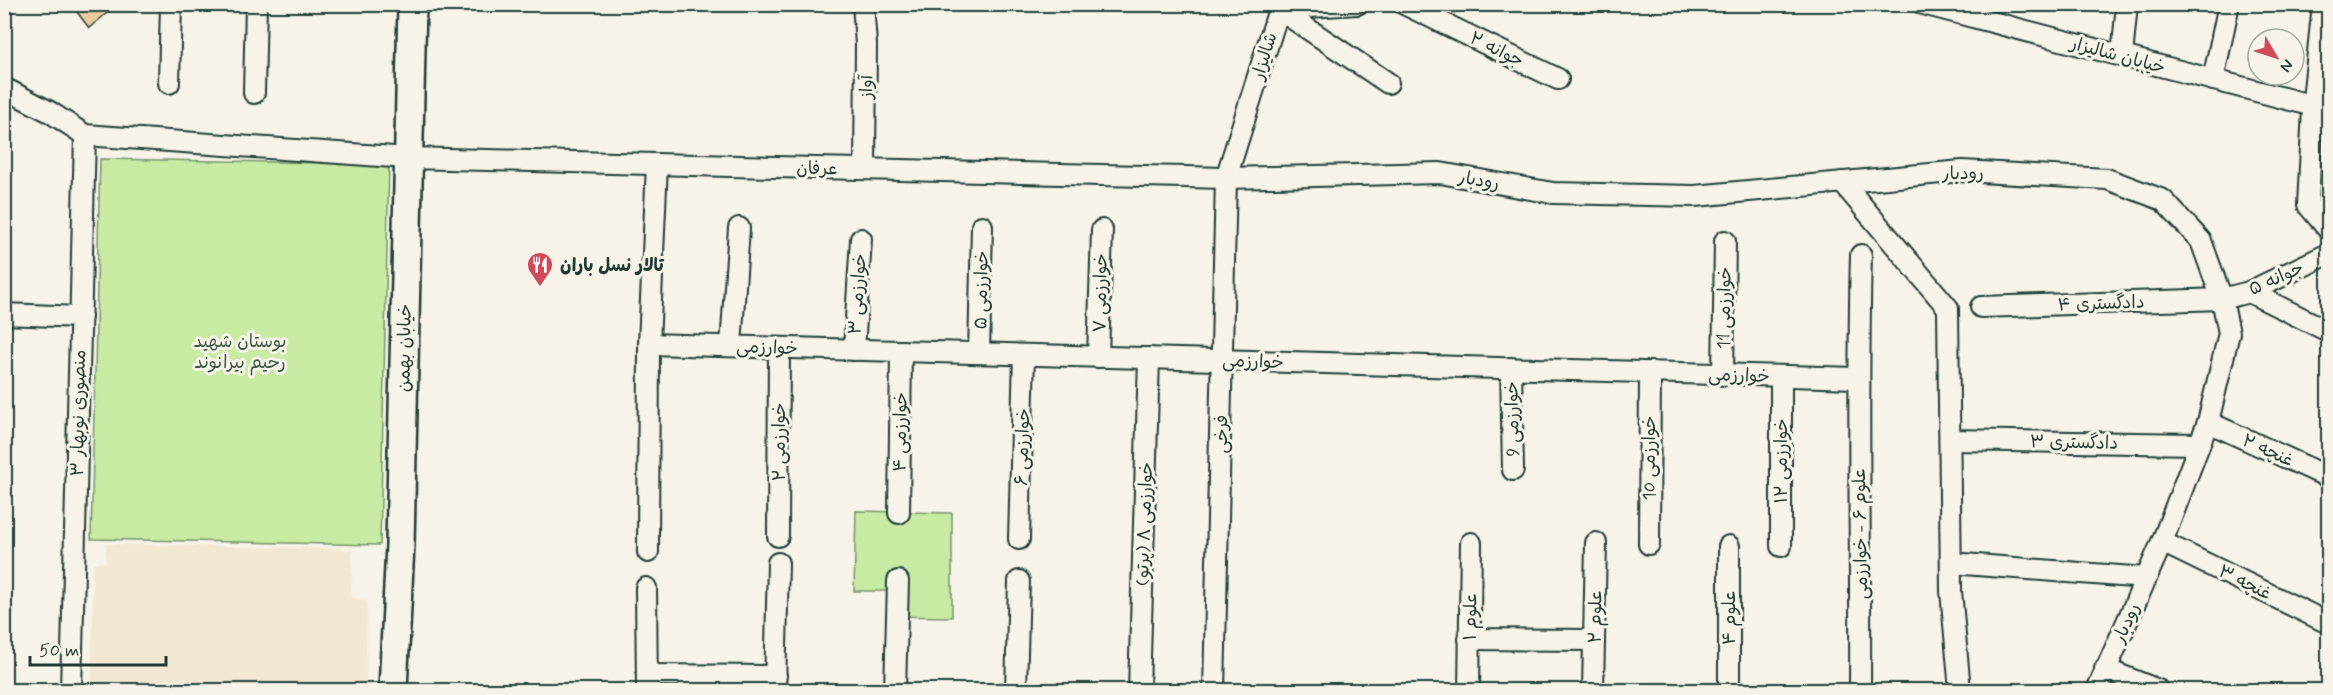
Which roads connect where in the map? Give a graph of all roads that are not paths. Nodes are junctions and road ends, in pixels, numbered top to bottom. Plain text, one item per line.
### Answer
1 (171, 4) edge
2 (256, 4) edge
3 (412, 4) edge
4 (863, 4) edge
5 (1357, 4) edge
6 (1404, 4) edge
7 (1923, 4) edge
8 (2127, 4) edge
9 (2229, 4) edge
10 (2323, 4) edge
11 (1276, 7) edge
12 (1997, 14) edge
13 (2122, 56) junction
14 (1558, 79) dead end
15 (2213, 80) junction
16 (169, 83) dead end
17 (1388, 83) dead end
18 (4, 88) edge
19 (254, 93) dead end
20 (2319, 96) edge
21 (85, 135) junction
22 (408, 158) junction
23 (657, 164) junction
24 (865, 169) junction
25 (1227, 178) junction
26 (1842, 183) junction
27 (982, 226) dead end
28 (739, 228) dead end
29 (2328, 229) edge
30 (1101, 230) dead end
31 (861, 239) dead end
32 (1725, 242) dead end
33 (2328, 254) edge
34 (1860, 255) dead end
35 (2249, 292) junction
36 (2222, 299) junction
37 (1981, 307) dead end
38 (4, 314) edge
39 (81, 317) junction
40 (2328, 331) edge
41 (649, 344) junction
42 (731, 346) junction
43 (779, 348) junction
44 (854, 350) junction
45 (902, 351) junction
46 (979, 353) junction
47 (1024, 355) junction
48 (1098, 357) junction
49 (1149, 358) junction
50 (1223, 360) junction
51 (1511, 368) junction
52 (1650, 372) junction
53 (1723, 375) junction
54 (1781, 376) junction
55 (1857, 378) junction
56 (2208, 423) junction
57 (1950, 440) junction
58 (2199, 444) junction
59 (1513, 470) dead end
60 (2328, 477) edge
61 (899, 513) dead end
62 (778, 536) dead end
63 (1019, 539) dead end
64 (2162, 542) junction
65 (1471, 543) dead end
66 (1596, 543) dead end
67 (1649, 544) dead end
68 (1729, 546) dead end
69 (1780, 546) dead end
70 (648, 552) dead end
71 (778, 563) dead end
72 (1951, 563) junction
73 (2146, 578) junction
74 (898, 581) dead end
75 (1019, 581) dead end
76 (646, 588) dead end
77 (2328, 623) edge
78 (1469, 639) junction
79 (1594, 640) junction
80 (2105, 669) junction
81 (647, 683) edge
82 (775, 683) edge
83 (71, 690) edge
84 (393, 690) edge
85 (895, 690) edge
86 (1016, 690) edge
87 (1139, 690) edge
88 (1214, 690) edge
89 (1468, 690) edge
90 (1593, 690) edge
91 (1729, 690) edge
92 (1860, 690) edge
93 (1960, 690) edge
94 (2097, 690) edge
95 (2158, 690) edge

1 - 16 street
2 - 19 street
3 - 22 street, خیابان بهمن
4 - 24 street, آواز
5 - 11 street, شالیزار
6 - 14 street, جوانه ۲
7 - 12 street, خیابان شالیزار
8 - 13 street
9 - 15 street
10 - 20 street
11 - 17 street
11 - 25 street, شالیزار
12 - 13 street, خیابان شالیزار
13 - 15 street, خیابان شالیزار
15 - 20 street, خیابان شالیزار
18 - 21 street
20 - 29 street
21 - 22 street, عرفان
21 - 39 street, منصوری نوبهار ۳
22 - 23 street, عرفان
22 - 84 street, خیابان بهمن
23 - 24 street, عرفان
23 - 41 street
24 - 25 street, عرفان
25 - 26 street, رودبار
25 - 50 street, فرخی
26 - 36 street, رودبار
26 - 57 street
27 - 46 street, خوارزمی ۵
28 - 42 street
30 - 48 street, خوارزمی ۷
31 - 44 street, خوارزمی ۳
32 - 53 street, خوارزمی 11
33 - 35 street, جوانه ۵
34 - 55 street, علوم ۶ - خوارزمی
35 - 36 street, جوانه ۵
35 - 40 street
36 - 37 street, دادگستری ۴
36 - 56 street, رودبار
38 - 39 street
39 - 83 street, منصوری نوبهار ۳
41 - 42 street, خوارزمی
41 - 70 street
42 - 43 street, خوارزمی
43 - 44 street, خوارزمی
43 - 62 street, خوارزمی ۲
44 - 45 street, خوارزمی
45 - 46 street, خوارزمی
45 - 61 street, خوارزمی ۴
46 - 47 street, خوارزمی
47 - 48 street, خوارزمی
47 - 63 street, خوارزمی ۶
48 - 49 street, خوارزمی
49 - 50 street, خوارزمی
49 - 87 street, خوارزمی ۸ (پرتو)
50 - 51 street, خوارزمی
50 - 88 street, فرخی
51 - 52 street, خوارزمی
51 - 59 street, خوارزمی 9
52 - 53 street, خوارزمی
52 - 67 street, خوارزمی 10
53 - 54 street, خوارزمی
54 - 55 street, خوارزمی
54 - 69 street, خوارزمی ۱۲
55 - 92 street, علوم ۶ - خوارزمی
56 - 58 street, رودبار
56 - 60 street, غنچه ۲
57 - 58 street, دادگستری ۳
57 - 72 street
58 - 64 street, رودبار
64 - 73 street, رودبار
64 - 77 street, غنچه ۳
65 - 78 street, علوم ۱
66 - 79 street, علوم ۲
68 - 91 street, علوم ۴
71 - 82 street
72 - 73 street
72 - 93 street
73 - 80 street, رودبار
74 - 85 street
75 - 86 street
76 - 81 street
78 - 79 street
78 - 89 street, علوم ۱
79 - 90 street, علوم ۲
80 - 94 street, رودبار
80 - 95 street
81 - 82 street

